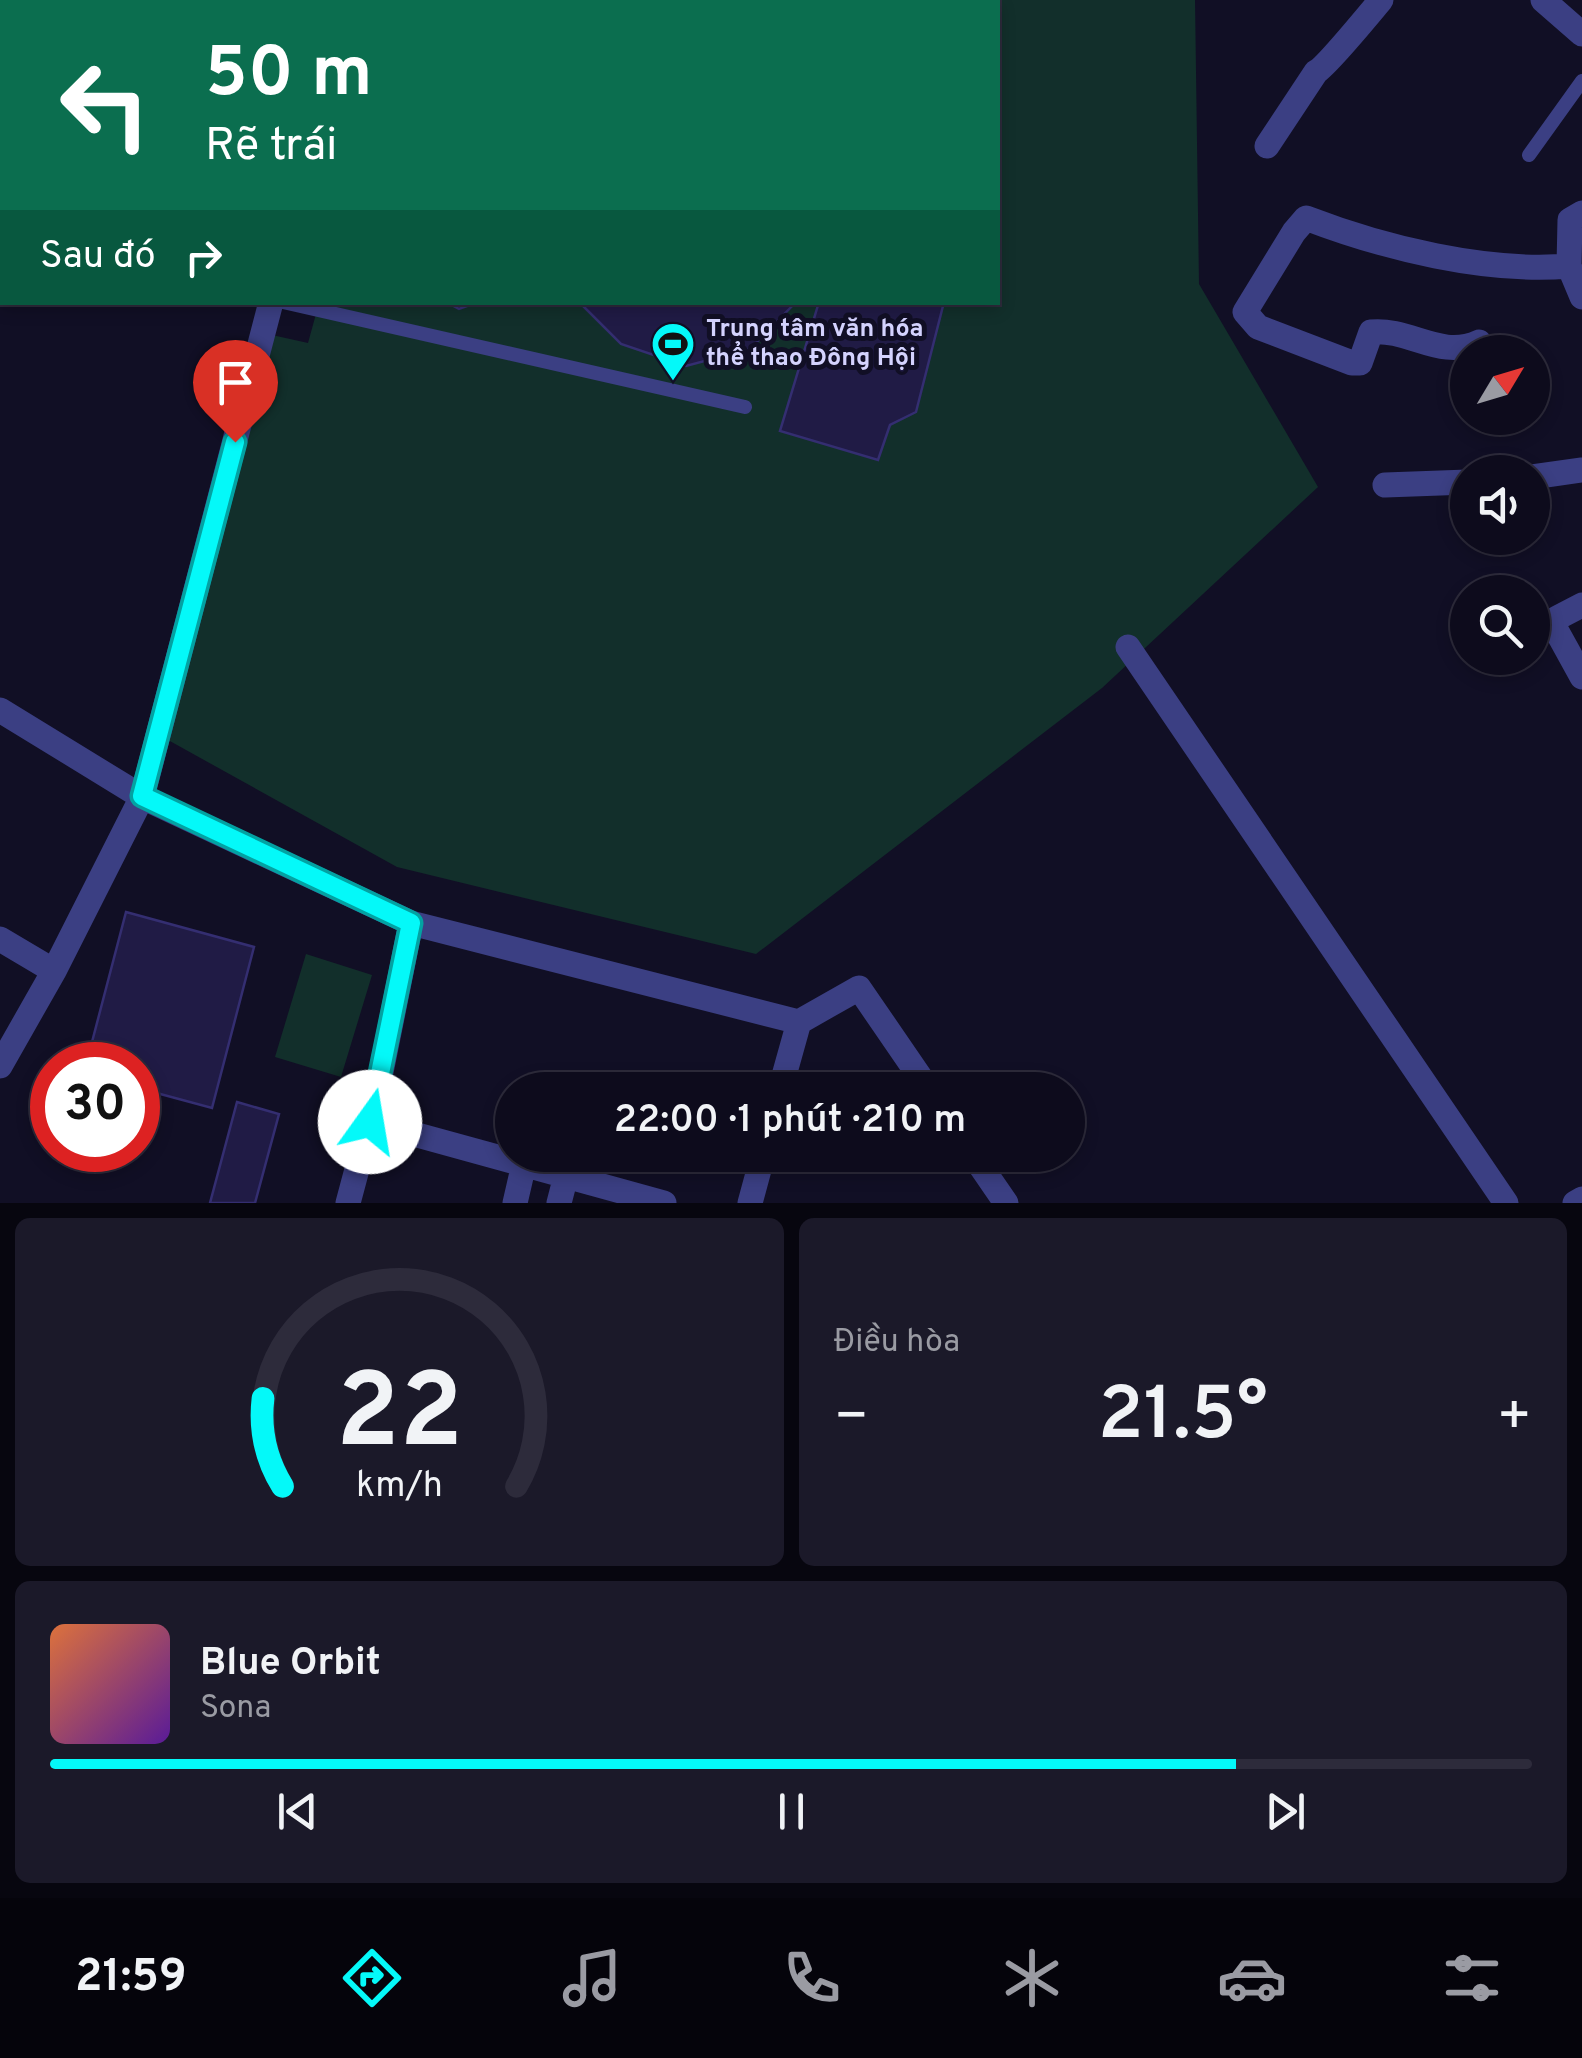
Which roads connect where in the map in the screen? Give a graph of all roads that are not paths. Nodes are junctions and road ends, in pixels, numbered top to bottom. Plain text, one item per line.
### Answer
1 (1381, 0) edge
2 (1543, 0) edge
3 (1581, 30) edge
4 (1582, 81) edge
5 (1267, 146) dead end
6 (1529, 155) dead end
7 (1582, 213) edge
8 (1568, 266) junction
9 (1582, 296) edge
10 (270, 305) edge
11 (296, 305) edge
12 (1450, 349) edge
13 (745, 406) dead end
14 (1582, 470) edge
15 (1550, 474) edge
16 (1450, 483) edge
17 (1385, 485) dead end
18 (1582, 605) edge
19 (1128, 647) dead end
20 (1582, 678) edge
21 (0, 710) edge
22 (142, 796) junction
23 (411, 923) junction
24 (0, 938) edge
25 (54, 971) junction
26 (799, 1022) junction
27 (0, 1066) edge
28 (785, 1072) edge
29 (916, 1072) edge
30 (370, 1122) junction
31 (495, 1156) edge
32 (522, 1172) edge
33 (552, 1172) edge
34 (758, 1172) edge
35 (985, 1172) edge
36 (566, 1176) junction
37 (1582, 1199) edge
38 (348, 1203) edge
39 (515, 1203) edge
40 (559, 1203) edge
41 (664, 1203) edge
42 (750, 1203) edge
43 (1006, 1203) edge
44 (1506, 1203) edge
45 (1575, 1203) edge

1 - 5 street
2 - 3 street
4 - 6 lane
7 - 8 street
8 - 9 street
8 - 12 street
10 - 22 street
11 - 13 lane
14 - 15 street
16 - 17 street
18 - 20 street
19 - 44 street
21 - 22 street
22 - 23 street
22 - 25 street
23 - 26 street
23 - 30 street
24 - 25 street
25 - 27 street
26 - 28 street
26 - 29 street
30 - 31 street
30 - 38 street
32 - 39 street
33 - 36 street
34 - 42 street
35 - 43 street
36 - 40 street
36 - 41 street
37 - 45 street

